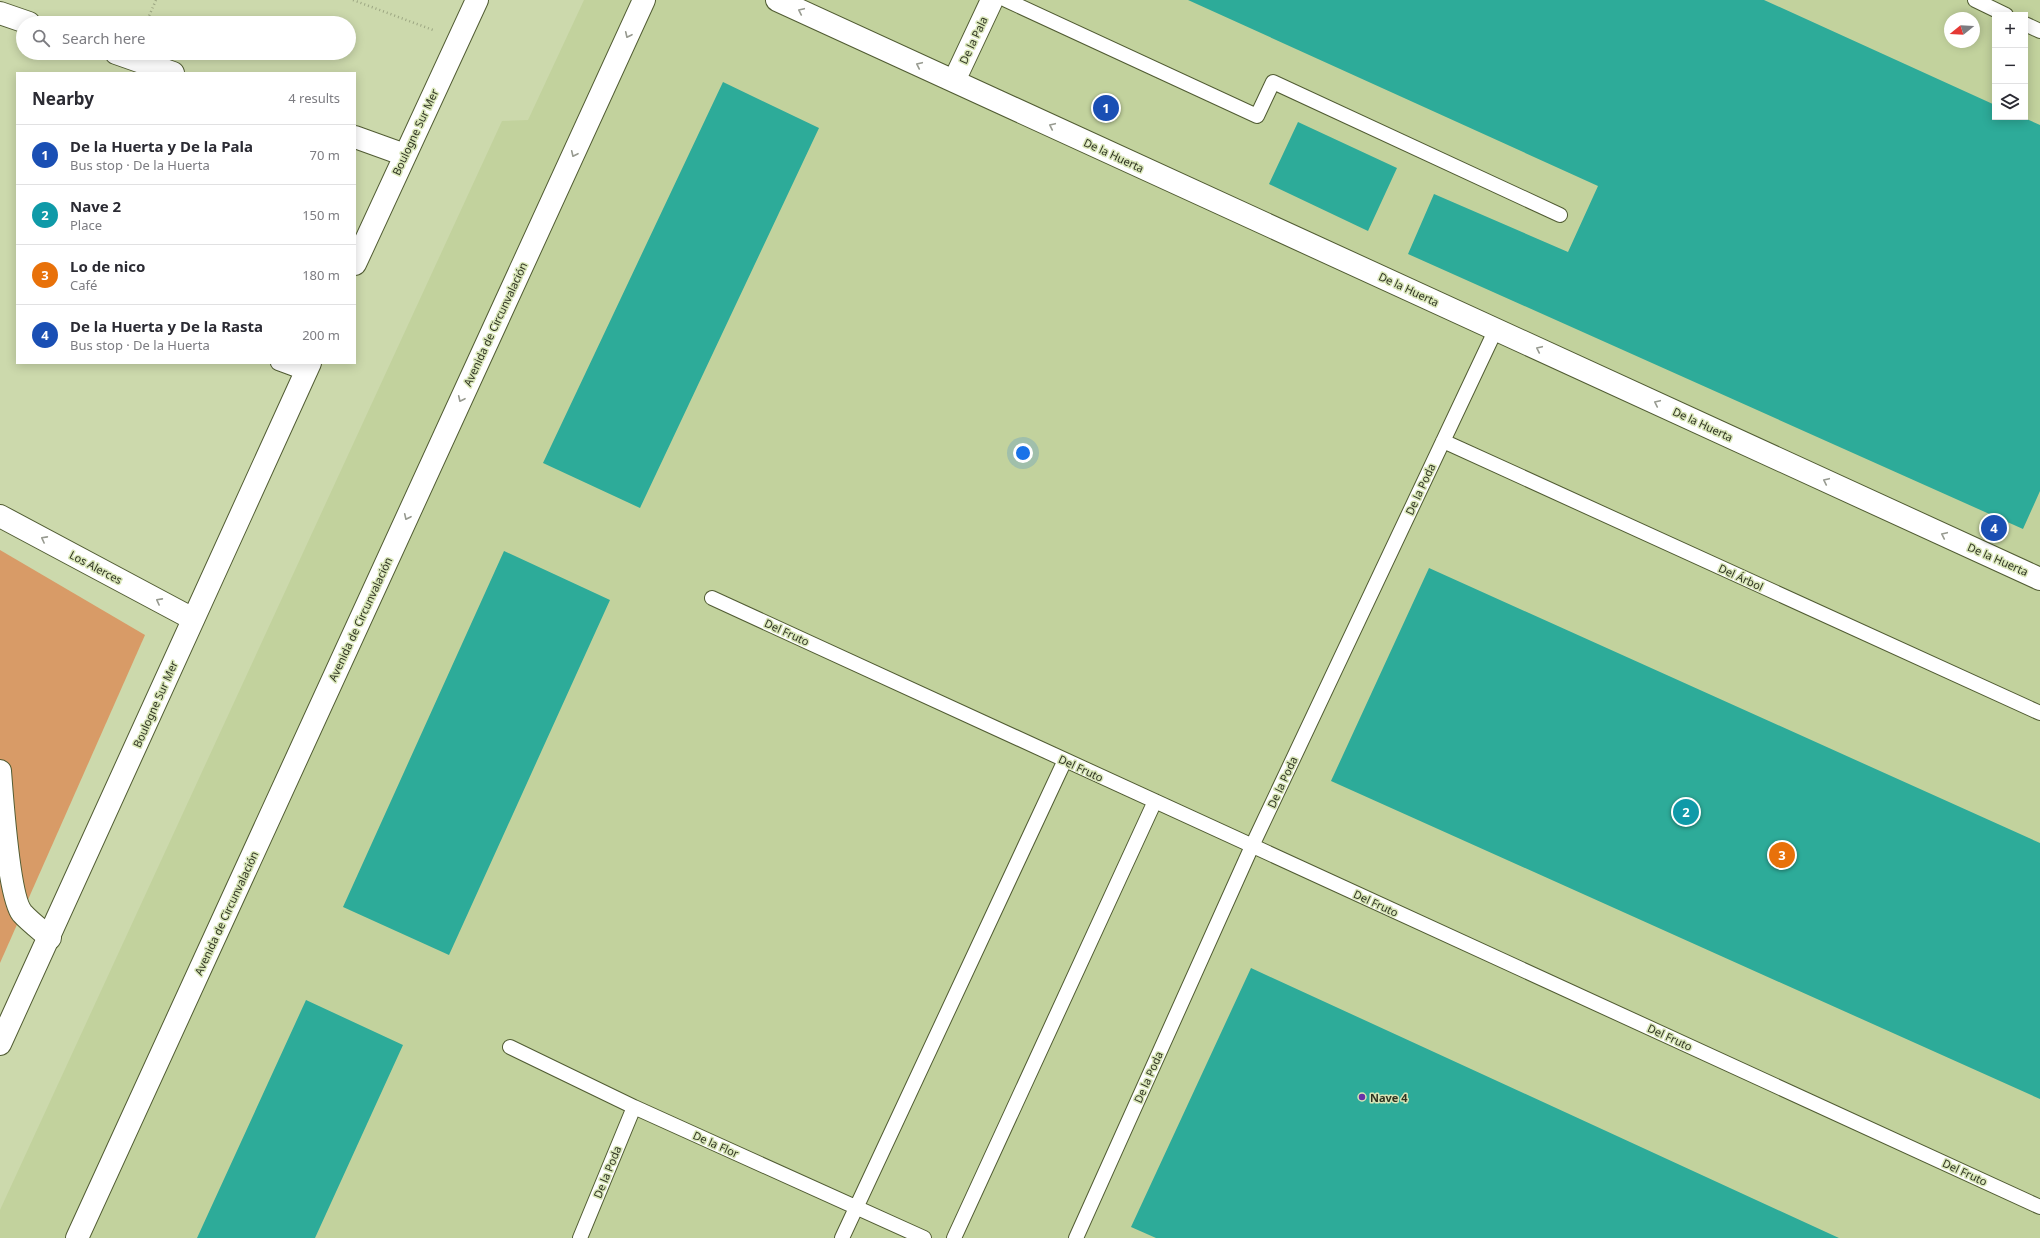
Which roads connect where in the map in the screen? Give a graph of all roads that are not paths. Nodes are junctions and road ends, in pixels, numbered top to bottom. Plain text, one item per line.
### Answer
1 (477, 0) edge
2 (644, 0) edge
3 (777, 0) edge
4 (992, 0) edge
5 (1006, 0) edge
6 (1975, 0) edge
7 (2000, 12) edge
8 (0, 13) edge
9 (16, 19) edge
10 (2028, 25) edge
11 (2040, 31) edge
12 (136, 60) edge
13 (170, 72) edge
14 (954, 81) junction
15 (356, 137) edge
16 (404, 155) junction
17 (1560, 215) dead end
18 (356, 262) edge
19 (1496, 329) junction
20 (284, 364) edge
21 (308, 368) edge
22 (1443, 441) junction
23 (0, 516) edge
24 (2040, 579) edge
25 (712, 598) dead end
26 (193, 619) junction
27 (2040, 713) edge
28 (1065, 760) junction
29 (0, 771) edge
30 (1155, 801) junction
31 (1252, 846) junction
32 (50, 938) junction
33 (0, 1044) edge
34 (510, 1047) dead end
35 (634, 1107) junction
36 (2040, 1207) edge
37 (857, 1208) junction
38 (77, 1238) edge
39 (580, 1238) edge
40 (842, 1238) edge
41 (924, 1238) edge
42 (954, 1238) edge
43 (1076, 1238) edge

1 - 16 street, Boulogne Sur Mer
2 -> 38 street, Avenida de Circunvalación
14 -> 3 street, De la Huerta
4 - 14 street, De la Pala
5 - 17 lane
6 - 7 lane
8 - 9 street
10 - 11 lane
12 - 13 street
19 -> 14 street, De la Huerta
15 - 16 street
16 - 18 street, Boulogne Sur Mer
19 - 22 lane, De la Poda
24 -> 19 street, De la Huerta
20 - 21 lane
21 - 26 street, Boulogne Sur Mer
22 - 27 lane, Del Árbol
22 - 31 lane, De la Poda
26 -> 23 street, Los Alerces
25 - 28 lane, Del Fruto
26 - 32 street, Boulogne Sur Mer
28 - 30 lane, Del Fruto
28 - 37 lane
29 - 32 street
30 - 31 lane, Del Fruto
30 - 42 lane
31 - 36 lane, Del Fruto
31 - 43 lane, De la Poda
32 - 33 street, Boulogne Sur Mer
34 - 35 lane, De la Flor
35 - 37 lane, De la Flor
35 - 39 lane, De la Poda
37 - 40 lane
37 - 41 lane, De la Flor

